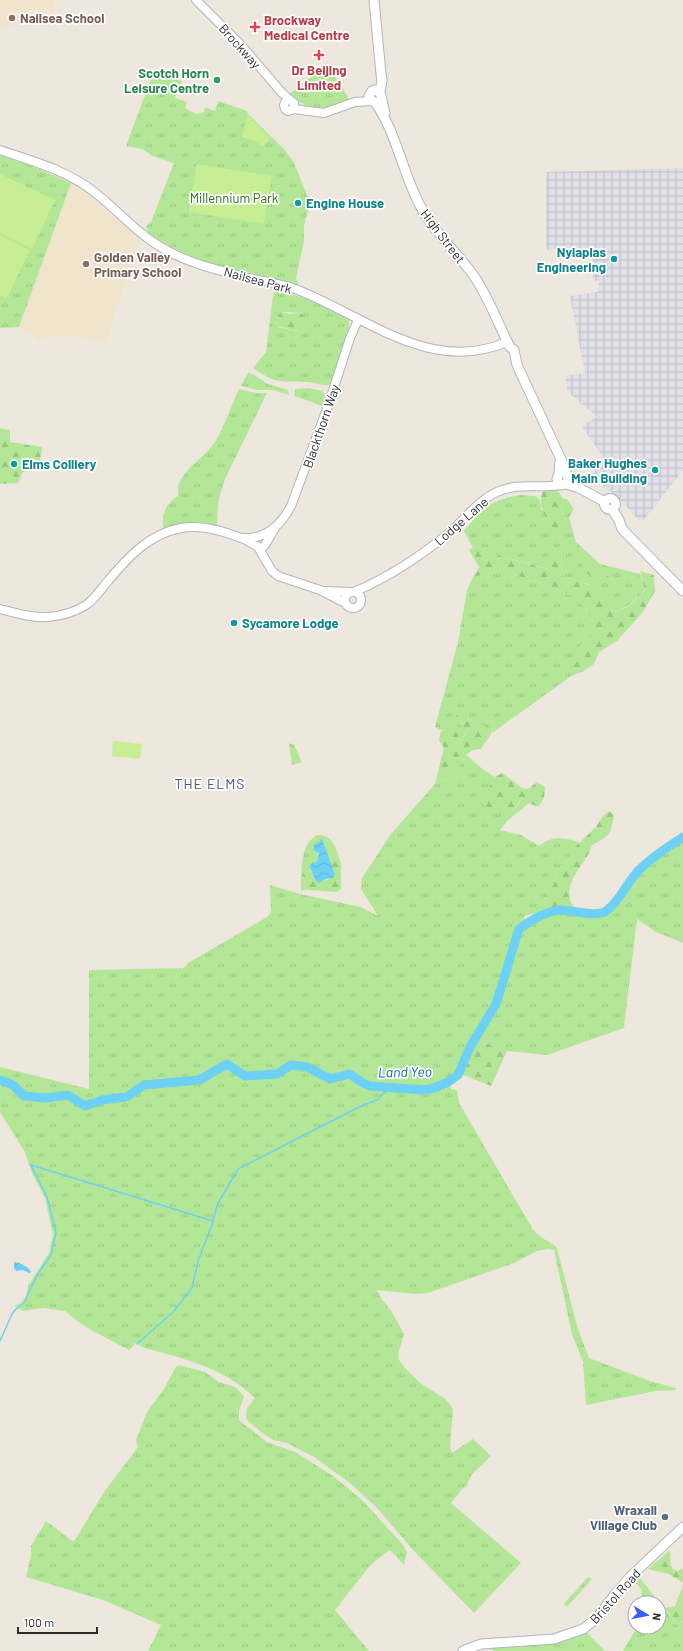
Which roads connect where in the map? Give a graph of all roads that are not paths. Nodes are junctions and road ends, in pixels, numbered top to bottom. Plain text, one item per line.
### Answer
1 (196, 0) edge
2 (374, 0) edge
3 (375, 96) junction
4 (0, 150) edge
5 (358, 320) junction
6 (510, 349) junction
7 (563, 479) junction
8 (260, 543) junction
9 (382, 579) junction
10 (320, 590) junction
11 (683, 591) edge
12 (352, 592) junction
13 (361, 600) junction
14 (345, 603) junction
15 (0, 609) edge
16 (683, 1527) edge
17 (463, 1651) edge

1 - 3 street, Brockway
2 - 3 main road
3 - 6 main road, High Street
4 - 5 street, Nailsea Park
5 - 6 street, Nailsea Park
5 - 8 street, Blackthorn Way
6 - 7 main road, High Street
7 - 9 street, Lodge Lane
7 - 11 main road
8 - 10 street, Lodge Lane
8 - 15 street
9 - 12 street, Lodge Lane
9 - 13 street, Lodge Lane
10 - 12 street, Lodge Lane
10 - 14 street, Lodge Lane
12 - 13 street
12 - 14 street
13 - 14 street
16 - 17 main road, Bristol Road

